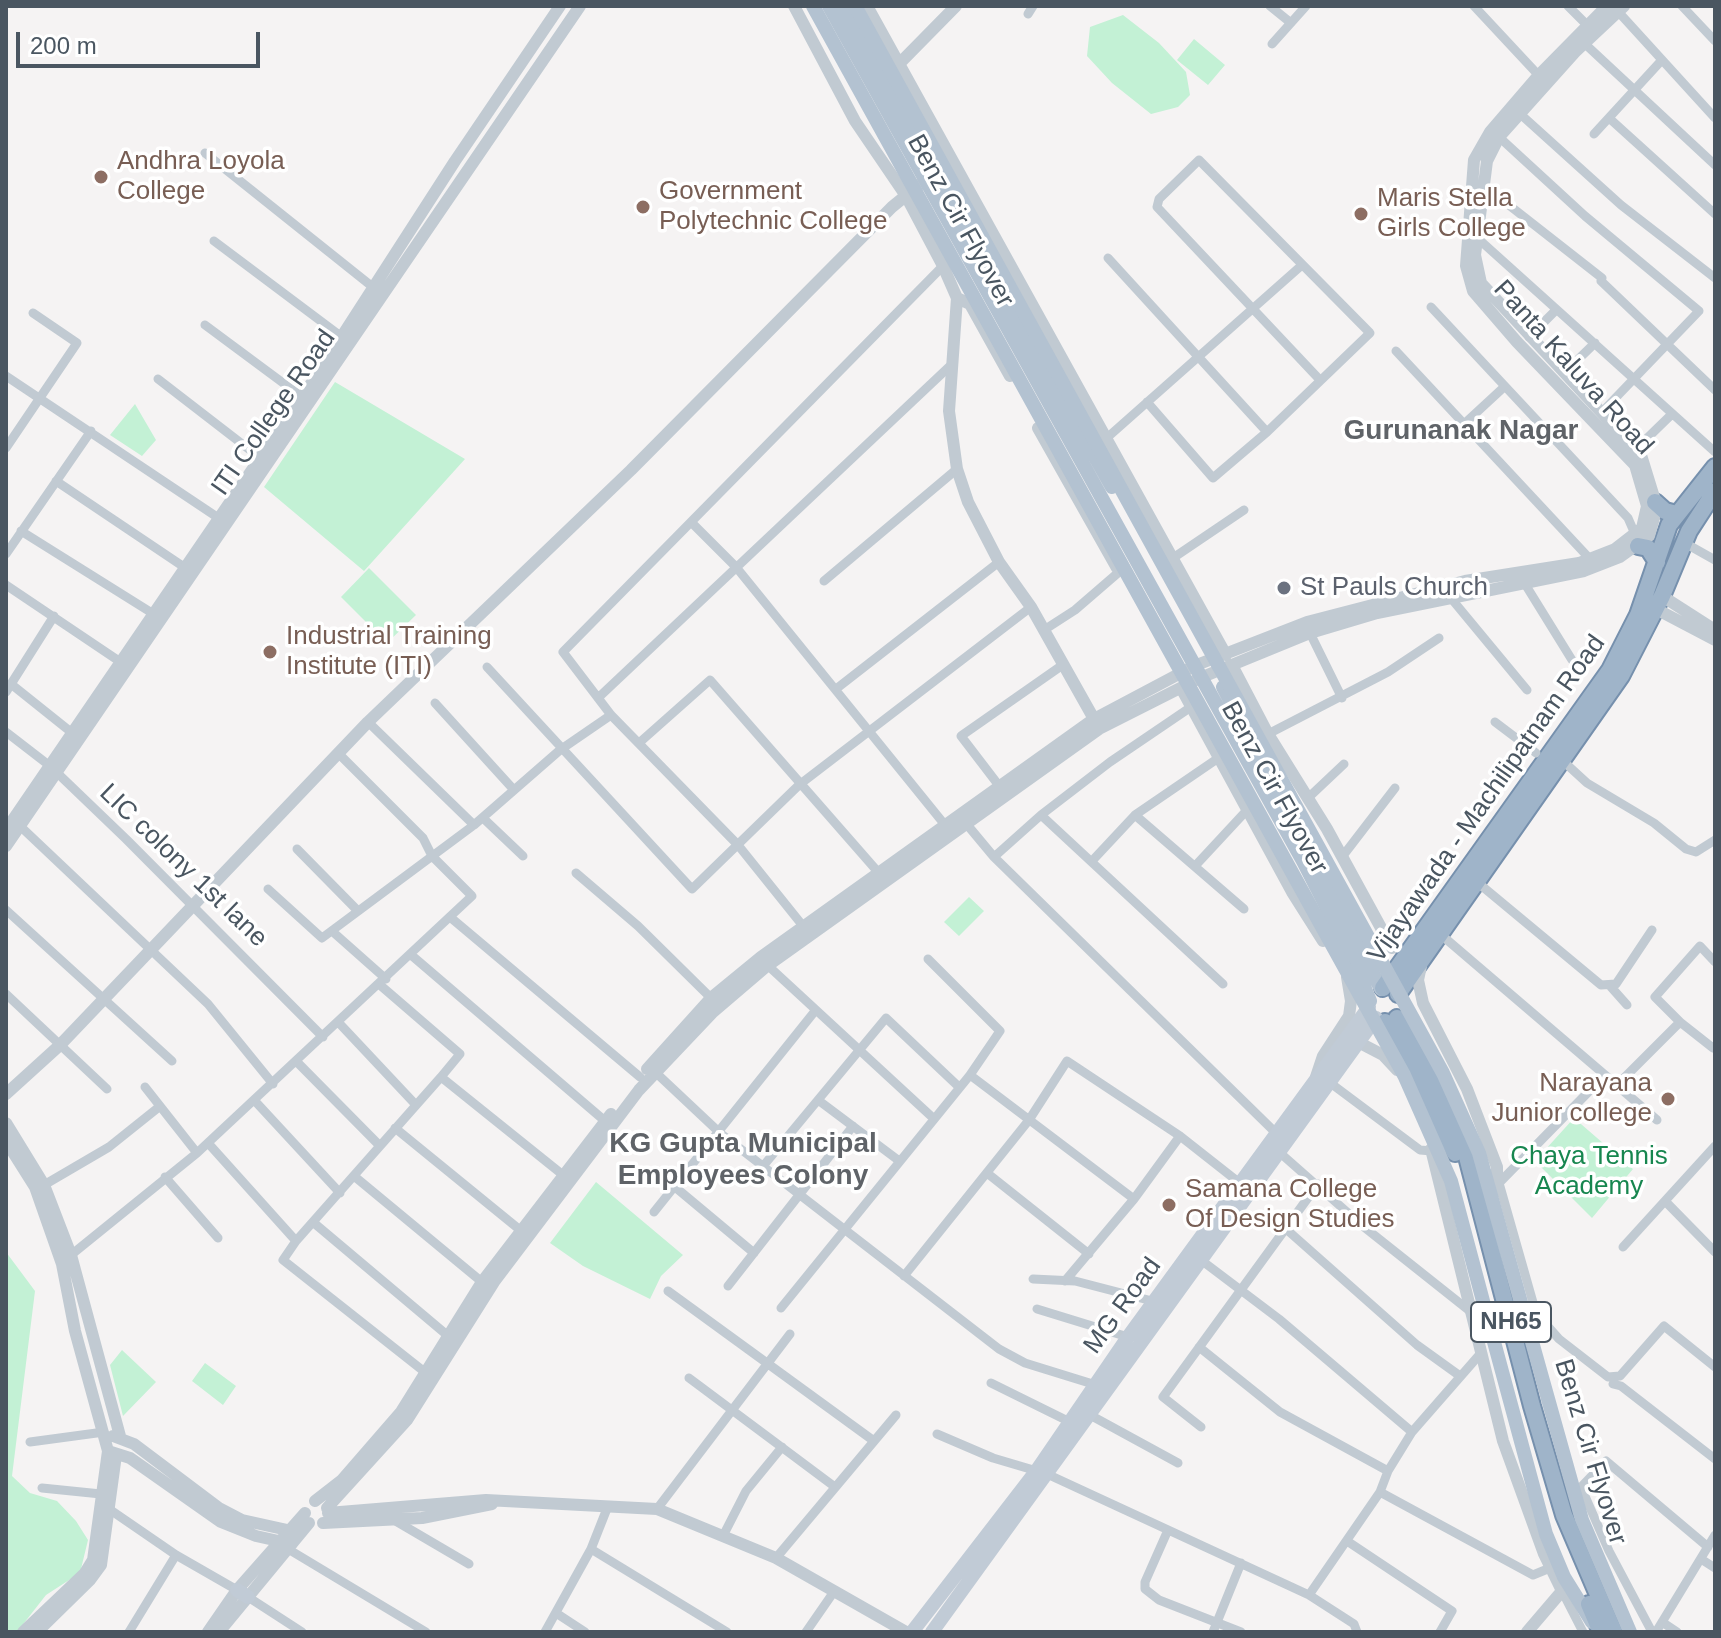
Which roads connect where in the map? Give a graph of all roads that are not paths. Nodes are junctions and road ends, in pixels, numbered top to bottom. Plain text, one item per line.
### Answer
1 (560, 6) edge
2 (580, 6) edge
3 (794, 6) edge
4 (813, 6) edge
5 (829, 6) edge
6 (842, 6) edge
7 (855, 6) edge
8 (867, 6) edge
9 (956, 6) edge
10 (1270, 6) edge
11 (1306, 6) edge
12 (1474, 6) edge
13 (1568, 6) edge
14 (1682, 6) edge
15 (1615, 8) edge
16 (1291, 23) junction
17 (1587, 25) junction
18 (1715, 41) edge
19 (1584, 43) junction
20 (1272, 44) dead end
21 (1661, 61) junction
22 (899, 64) junction
23 (884, 79) junction
24 (1542, 79) junction
25 (1634, 90) junction
26 (1518, 112) junction
27 (1609, 118) junction
28 (1715, 118) edge
29 (1594, 134) dead end
30 (1499, 137) junction
31 (205, 153) dead end
32 (1715, 165) edge
33 (925, 181) junction
34 (1482, 184) junction
35 (906, 196) junction
36 (1715, 214) edge
37 (1471, 233) junction
38 (214, 241) dead end
39 (1108, 258) dead end
40 (1302, 265) junction
41 (943, 266) junction
42 (1715, 278) edge
43 (374, 288) junction
44 (957, 298) junction
45 (1431, 307) dead end
46 (1250, 310) junction
47 (1556, 310) junction
48 (33, 313) dead end
49 (205, 325) dead end
50 (342, 337) junction
51 (1529, 337) junction
52 (1595, 343) junction
53 (1669, 344) junction
54 (1396, 351) dead end
55 (1200, 356) junction
56 (951, 365) junction
57 (1564, 373) junction
58 (6, 376) edge
59 (158, 379) dead end
60 (1636, 379) junction
61 (1320, 380) junction
62 (1503, 388) junction
63 (1715, 390) edge
64 (39, 397) junction
65 (302, 397) junction
66 (1147, 402) junction
67 (1601, 413) junction
68 (1672, 414) junction
69 (1464, 424) junction
70 (91, 431) junction
71 (1267, 432) junction
72 (1109, 436) junction
73 (6, 448) edge
74 (1636, 449) junction
75 (1715, 452) edge
76 (259, 457) junction
77 (1715, 467) edge
78 (957, 469) junction
79 (56, 481) junction
80 (1715, 491) edge
81 (1655, 502) junction
82 (1244, 510) dead end
83 (1676, 514) junction
84 (222, 520) junction
85 (692, 523) junction
86 (1649, 524) junction
87 (21, 531) junction
88 (1637, 540) junction
89 (1683, 542) junction
90 (6, 554) edge
91 (1173, 558) junction
92 (1590, 559) junction
93 (1715, 560) edge
94 (999, 562) junction
95 (1657, 562) junction
96 (184, 567) junction
97 (736, 567) junction
98 (1119, 572) junction
99 (824, 581) dead end
100 (1525, 584) junction
101 (6, 585) edge
102 (1450, 597) junction
103 (1659, 603) junction
104 (1031, 607) junction
105 (152, 613) junction
106 (54, 616) junction
107 (1044, 630) junction
108 (1715, 630) edge
109 (1310, 633) junction
110 (1439, 638) dead end
111 (1715, 640) edge
112 (1572, 660) dead end
113 (119, 661) junction
114 (1230, 661) junction
115 (1064, 664) junction
116 (1212, 666) junction
117 (487, 667) dead end
118 (1197, 672) junction
119 (1179, 682) junction
120 (8, 688) edge
121 (836, 689) junction
122 (1527, 690) dead end
123 (598, 698) junction
124 (1342, 698) junction
125 (435, 703) dead end
126 (1191, 707) junction
127 (1591, 708) junction
128 (611, 715) junction
129 (1094, 719) junction
130 (368, 722) junction
131 (1495, 722) dead end
132 (871, 731) junction
133 (6, 732) edge
134 (71, 732) junction
135 (1268, 734) junction
136 (639, 743) junction
137 (560, 750) junction
138 (338, 753) junction
139 (1536, 753) dead end
140 (1217, 759) junction
141 (1563, 761) junction
142 (1344, 764) dead end
143 (53, 770) junction
144 (799, 785) junction
145 (1000, 787) junction
146 (1395, 788) dead end
147 (514, 790) junction
148 (1308, 798) junction
149 (1248, 809) junction
150 (1041, 815) junction
151 (1135, 815) junction
152 (13, 818) edge
153 (483, 818) junction
154 (963, 820) junction
155 (474, 825) junction
156 (945, 825) junction
157 (6, 830) edge
158 (1715, 840) edge
159 (738, 845) junction
160 (6, 846) edge
161 (297, 849) dead end
162 (432, 856) junction
163 (523, 856) dead end
164 (994, 857) junction
165 (1342, 857) junction
166 (1092, 861) junction
167 (1196, 865) junction
168 (878, 872) junction
169 (576, 873) dead end
170 (1477, 882) junction
171 (268, 889) dead end
172 (191, 906) junction
173 (1244, 909) dead end
174 (6, 910) edge
175 (358, 911) junction
176 (450, 917) junction
177 (803, 926) junction
178 (1652, 930) dead end
179 (333, 932) junction
180 (1439, 933) junction
181 (1357, 939) junction
182 (1392, 948) junction
183 (149, 951) junction
184 (1418, 951) junction
185 (410, 954) junction
186 (1351, 955) junction
187 (928, 959) dead end
188 (764, 962) junction
189 (1715, 962) edge
190 (1347, 976) junction
191 (383, 982) junction
192 (1223, 984) dead end
193 (1611, 987) junction
194 (6, 994) edge
195 (105, 998) junction
196 (711, 998) junction
197 (1382, 1004) junction
198 (1627, 1005) dead end
199 (815, 1011) junction
200 (1680, 1022) junction
201 (339, 1023) junction
202 (323, 1037) junction
203 (1442, 1039) junction
204 (1358, 1042) junction
205 (60, 1045) junction
206 (1715, 1046) edge
207 (858, 1052) junction
208 (172, 1061) dead end
209 (297, 1062) junction
210 (652, 1069) junction
211 (1428, 1073) junction
212 (970, 1075) junction
213 (1605, 1075) junction
214 (441, 1077) junction
215 (640, 1077) junction
216 (1321, 1083) junction
217 (273, 1084) junction
218 (1617, 1085) junction
219 (145, 1087) dead end
220 (959, 1087) junction
221 (107, 1089) dead end
222 (6, 1094) edge
223 (254, 1100) junction
224 (818, 1100) junction
225 (416, 1105) junction
226 (159, 1107) junction
227 (932, 1117) junction
228 (1029, 1120) junction
229 (1657, 1120) dead end
230 (605, 1121) junction
231 (6, 1123) edge
232 (853, 1126) junction
233 (395, 1128) junction
234 (720, 1133) junction
235 (1278, 1135) junction
236 (1180, 1136) junction
237 (208, 1143) junction
238 (380, 1146) junction
239 (1715, 1146) edge
240 (8, 1150) edge
241 (1432, 1151) junction
242 (1279, 1152) junction
243 (197, 1153) junction
244 (898, 1160) junction
245 (764, 1165) junction
246 (987, 1173) junction
247 (563, 1175) junction
248 (354, 1176) junction
249 (165, 1177) junction
250 (1499, 1183) junction
251 (1241, 1184) junction
252 (1318, 1184) junction
253 (44, 1185) junction
254 (675, 1187) junction
255 (340, 1193) junction
256 (800, 1194) junction
257 (1134, 1199) junction
258 (1665, 1201) junction
259 (1482, 1208) junction
260 (654, 1212) dead end
261 (314, 1223) junction
262 (843, 1229) junction
263 (1286, 1229) junction
264 (524, 1234) junction
265 (218, 1238) dead end
266 (296, 1241) junction
267 (1623, 1247) dead end
268 (1715, 1252) edge
269 (754, 1253) junction
270 (1089, 1254) junction
271 (71, 1255) junction
272 (1196, 1256) junction
273 (904, 1276) junction
274 (1033, 1279) dead end
275 (1065, 1281) junction
276 (482, 1282) junction
277 (728, 1286) dead end
278 (1240, 1289) junction
279 (668, 1291) dead end
280 (1156, 1302) junction
281 (781, 1308) dead end
282 (1037, 1309) dead end
283 (1471, 1312) junction
284 (1145, 1327) junction
285 (790, 1334) dead end
286 (447, 1335) junction
287 (1128, 1337) junction
288 (1199, 1347) junction
289 (1481, 1353) junction
290 (768, 1364) junction
291 (1715, 1367) edge
292 (426, 1373) junction
293 (1460, 1376) junction
294 (689, 1378) dead end
295 (991, 1383) dead end
296 (1613, 1384) dead end
297 (1096, 1385) junction
298 (732, 1410) junction
299 (896, 1415) dead end
300 (1090, 1415) junction
301 (1070, 1422) junction
302 (1201, 1427) dead end
303 (1412, 1432) junction
304 (937, 1434) dead end
305 (122, 1437) junction
306 (874, 1441) junction
307 (30, 1442) dead end
308 (112, 1447) junction
309 (782, 1447) junction
310 (1715, 1459) edge
311 (1178, 1463) dead end
312 (1388, 1471) junction
313 (1042, 1472) junction
314 (835, 1487) junction
315 (42, 1488) dead end
316 (1380, 1492) junction
317 (101, 1494) junction
318 (495, 1503) junction
319 (608, 1506) junction
320 (109, 1509) junction
321 (657, 1509) junction
322 (323, 1511) junction
323 (394, 1520) junction
324 (301, 1524) junction
325 (1168, 1530) junction
326 (1715, 1535) edge
327 (723, 1536) junction
328 (1347, 1541) junction
329 (287, 1544) junction
330 (1708, 1547) junction
331 (591, 1549) junction
332 (176, 1555) junction
333 (776, 1558) junction
334 (1701, 1559) junction
335 (1241, 1563) junction
336 (469, 1564) dead end
337 (1550, 1568) junction
338 (1715, 1568) edge
339 (1562, 1591) junction
340 (833, 1593) junction
341 (242, 1594) junction
342 (1309, 1595) junction
343 (556, 1613) junction
344 (1662, 1622) junction
345 (1215, 1627) edge
346 (1434, 1630) edge
347 (23, 1632) edge
348 (37, 1632) edge
349 (129, 1632) edge
350 (208, 1632) edge
351 (219, 1632) edge
352 (302, 1632) edge
353 (426, 1632) edge
354 (545, 1632) edge
355 (585, 1632) edge
356 (727, 1632) edge
357 (806, 1632) edge
358 (906, 1632) edge
359 (912, 1632) edge
360 (932, 1632) edge
361 (1241, 1632) edge
362 (1357, 1632) edge
363 (1527, 1632) edge
364 (1583, 1632) edge
365 (1600, 1632) edge
366 (1614, 1632) edge
367 (1630, 1632) edge
368 (1654, 1632) edge
369 (1677, 1632) edge

1 - 43 street, ITI College Road
2 - 84 street, ITI College Road
3 - 35 street
4 - 365 main road, Benz Cir Flyover, bridge
5 - 33 main road
6 - 23 main road
7 - 367 main road, Benz Cir Flyover, bridge
8 - 22 street
9 - 22 street
10 - 16 street
11 - 16 street
12 - 24 street
13 - 17 street
14 - 18 street
15 - 17 street, Panta Kaluva Road
15 - 19 street, Panta Kaluva Road
15 - 21 street
16 - 20 street
17 - 24 street, Panta Kaluva Road
19 - 24 street, Panta Kaluva Road
19 - 25 street
21 - 25 street
21 - 28 street
22 - 23 street
22 - 72 street
23 - 116 main road
24 - 26 street, Panta Kaluva Road
24 - 37 street, Panta Kaluva Road
25 - 27 street
25 - 32 street
26 - 30 street, Panta Kaluva Road
26 - 42 street
27 - 29 street
27 - 36 street
30 - 34 street, Panta Kaluva Road
30 - 53 street
31 - 43 street
33 - 35 street
33 - 118 main road
34 - 37 street, Panta Kaluva Road
34 - 53 street
35 - 41 street
35 - 130 street
37 - 47 street
37 - 51 street, Panta Kaluva Road
37 - 86 street, Panta Kaluva Road
38 - 50 street
39 - 55 street
40 - 46 street
40 - 46 street
40 - 61 street
41 - 44 street
41 - 85 street
43 - 50 street, ITI College Road
44 - 56 street
44 - 98 street
45 - 62 street
46 - 55 street
46 - 61 street
47 - 51 street
47 - 52 street
48 - 64 street
49 - 65 street
50 - 65 street, ITI College Road
51 - 57 street, Panta Kaluva Road
52 - 57 street
52 - 60 street
53 - 60 street
53 - 63 street
54 - 69 street
55 - 66 street
55 - 71 street
56 - 78 street
56 - 97 street
57 - 67 street, Panta Kaluva Road
58 - 64 street
59 - 76 street
60 - 67 street
60 - 68 street
61 - 71 street
62 - 69 street
62 - 88 street
64 - 70 street
64 - 73 street
65 - 76 street, ITI College Road
66 - 71 street
66 - 72 street
67 - 74 street, Panta Kaluva Road
68 - 74 street
68 - 75 street
69 - 92 street
70 - 79 street
70 - 84 street
72 - 91 street
74 - 81 street, Panta Kaluva Road
76 - 84 street, ITI College Road
77 - 83 highway, Vijayawada - Machilipatnam Road
78 - 94 street
78 - 99 street
79 - 87 street
79 - 96 street
80 - 89 highway, Vijayawada - Machilipatnam Road
81 - 83 highway
81 - 86 street, Panta Kaluva Road
82 - 91 street
83 - 95 highway, Vijayawada - Machilipatnam Road
84 - 96 street, ITI College Road
84 - 143 street, ITI College Road
85 - 97 street
85 - 123 street
86 - 88 street
87 - 90 street
87 - 105 street
88 - 92 street
88 - 95 highway
88 - 100 street
89 - 93 street
89 - 103 highway, Vijayawada - Machilipatnam Road
91 - 114 street
92 - 114 street
94 - 104 street
94 - 121 street
95 - 127 highway, Vijayawada - Machilipatnam Road
96 - 105 street, ITI College Road
97 - 121 street
97 - 123 street
98 - 107 street
98 - 119 street
100 - 102 street
100 - 112 street
101 - 106 street
102 - 109 street
102 - 122 street
103 - 108 street
103 - 111 street
103 - 127 highway, Vijayawada - Machilipatnam Road
104 - 107 street
104 - 132 street
105 - 113 street, ITI College Road
106 - 113 street
106 - 120 street
107 - 115 street
109 - 114 street
109 - 124 street
110 - 124 street
113 - 134 street, ITI College Road
114 - 116 street
114 - 135 street
115 - 129 street
115 - 145 street
116 - 118 street
116 - 181 main road
117 - 137 street
118 - 119 street
118 - 186 main road
119 - 126 street
119 - 129 street
119 - 154 street
120 - 134 street
121 - 132 street
123 - 128 street
124 - 135 street
125 - 147 street
126 - 140 street
126 - 150 street
127 - 141 highway, Vijayawada - Machilipatnam Road
127 - 184 highway, Vijayawada - Machilipatnam Road
128 - 136 street
128 - 137 street
129 - 145 street
130 - 138 street
130 - 155 street
131 - 139 street
132 - 144 street
132 - 156 street
133 - 143 street, LIC colony 1st lane
134 - 143 street, ITI College Road
135 - 148 street
136 - 144 street
136 - 159 street
137 - 147 street
137 - 159 street
138 - 162 street
138 - 172 street
140 - 149 street
140 - 151 street
141 - 158 street
141 - 170 highway, Vijayawada - Machilipatnam Road
142 - 148 street
143 - 152 street, ITI College Road
143 - 172 street, LIC colony 1st lane
144 - 159 street
144 - 168 street
145 - 154 street
146 - 165 street
147 - 153 street
148 - 165 street
149 - 167 street
149 - 190 street
150 - 164 street
150 - 166 street
151 - 166 street
151 - 167 street
152 - 157 street, ITI College Road
152 - 160 street, ITI College Road
152 - 183 street
153 - 155 street
153 - 163 street
154 - 156 street
154 - 164 street
154 - 188 street
155 - 162 street
156 - 168 street
159 - 177 street
161 - 175 street
162 - 175 street
162 - 176 street
164 - 235 street
165 - 182 street
166 - 192 street
167 - 173 street
168 - 177 street
169 - 196 street
170 - 180 highway, Vijayawada - Machilipatnam Road
170 - 193 street
171 - 179 street
172 - 183 street
172 - 202 street, LIC colony 1st lane
174 - 195 street
175 - 179 street
176 - 185 street
176 - 215 street
177 - 188 street
178 - 193 street
179 - 191 street
180 - 184 highway, Vijayawada - Machilipatnam Road
180 - 213 street
181 - 182 street
181 - 197 main road
182 - 184 street
183 - 195 street
183 - 217 street
184 - 197 highway, Vijayawada - Machilipatnam Road
184 - 203 street
185 - 191 street
185 - 230 street
186 - 190 street
186 - 197 main road
187 - 212 street
188 - 196 street
188 - 199 street
188 - 210 street
189 - 200 street
190 - 216 street
191 - 201 street
191 - 214 street
193 - 198 street
194 - 205 street
195 - 205 street
195 - 208 street
196 - 210 street
197 - 204 main road, MG Road
197 - 211 highway, NH65
197 - 216 main road, MG Road
197 - 365 highway, NH65
199 - 207 street
199 - 234 street
200 - 206 street
200 - 218 street
201 - 202 street
201 - 225 street
202 - 209 street
203 - 211 street
203 - 250 street
204 - 216 main road, MG Road
204 - 241 street
205 - 221 street
205 - 222 street
207 - 220 street
207 - 224 street
207 - 227 street
209 - 217 street
209 - 238 street
210 - 215 street
210 - 234 street
210 - 264 street
211 - 259 highway, NH65
212 - 220 street
212 - 228 street
213 - 218 street
213 - 250 street
214 - 225 street
214 - 247 street
215 - 230 street
216 - 235 main road, MG Road
216 - 241 street
216 - 242 main road, MG Road
217 - 223 street
218 - 229 street
219 - 226 street
220 - 227 street
223 - 237 street
223 - 255 street
224 - 232 street
224 - 245 street
225 - 233 street
226 - 243 street
226 - 253 street
227 - 244 street
228 - 236 street
228 - 246 street
228 - 257 street
230 - 247 street
231 - 253 street
232 - 244 street
232 - 256 street
233 - 238 street
233 - 264 street
234 - 245 street
234 - 254 street
235 - 251 main road, MG Road
236 - 251 street
236 - 257 street
237 - 243 street
237 - 266 street
238 - 248 street
239 - 258 street
240 - 308 street
241 - 283 street
242 - 252 street
242 - 272 main road, MG Road
243 - 249 street
244 - 262 street
245 - 256 street
246 - 270 street
246 - 273 street
247 - 264 street
248 - 255 street
248 - 276 street
249 - 265 street
249 - 271 street
250 - 259 street
250 - 291 street
251 - 272 main road, MG Road
252 - 263 street
252 - 283 street
253 - 271 street
254 - 260 street
254 - 269 street
255 - 261 street
256 - 262 street
256 - 269 street
257 - 270 street
258 - 267 street
258 - 268 street
259 - 366 highway, NH65
261 - 266 street
261 - 286 street
262 - 273 street
262 - 281 street
263 - 278 street
263 - 293 street
264 - 276 street
264 - 322 street
266 - 292 street
269 - 277 street
270 - 275 street
271 - 305 street
272 - 278 street
272 - 280 main road, MG Road
272 - 284 main road, MG Road
273 - 297 street
274 - 275 street
275 - 280 street
276 - 286 street
278 - 288 street
278 - 303 street
279 - 290 street
280 - 284 main road, MG Road
282 - 287 street
283 - 289 street
284 - 287 main road, MG Road
284 - 300 main road, MG Road
285 - 290 street
286 - 292 street
287 - 297 main road, MG Road
288 - 302 street
288 - 312 street
289 - 293 street
289 - 337 street
290 - 298 street
290 - 306 street
292 - 322 street
293 - 303 street
294 - 298 street
295 - 301 street
296 - 310 street
297 - 301 main road, MG Road
298 - 309 street
298 - 321 street
299 - 306 street
300 - 311 street
300 - 313 main road, MG Road
301 - 313 main road, MG Road
303 - 312 street
304 - 313 street
305 - 308 street
305 - 324 street
306 - 314 street
307 - 308 street
308 - 317 street
308 - 320 street
308 - 329 street
309 - 314 street
309 - 327 street
312 - 316 street
313 - 325 street
313 - 359 main road, MG Road
313 - 360 main road, MG Road
314 - 333 street
315 - 317 street
316 - 328 street
316 - 337 street
317 - 347 street
318 - 319 street
318 - 322 street
318 - 323 street
319 - 321 street
319 - 331 street
320 - 332 street
320 - 348 street
321 - 327 street
322 - 323 street
322 - 324 street
322 - 324 street
323 - 336 street
324 - 329 street
325 - 335 street
325 - 345 street
326 - 330 street
327 - 333 street
328 - 342 street
328 - 346 street
329 - 341 street
329 - 353 street
330 - 334 street
330 - 368 street
331 - 343 street
331 - 356 street
332 - 341 street
332 - 349 street
333 - 340 street
334 - 338 street
334 - 344 street
335 - 342 street
335 - 345 street
337 - 339 street
339 - 363 street
339 - 364 street
340 - 357 street
340 - 358 street
341 - 350 street
341 - 351 street
341 - 352 street
342 - 362 street
343 - 354 street
343 - 355 street
344 - 368 street
344 - 369 street
345 - 361 street

